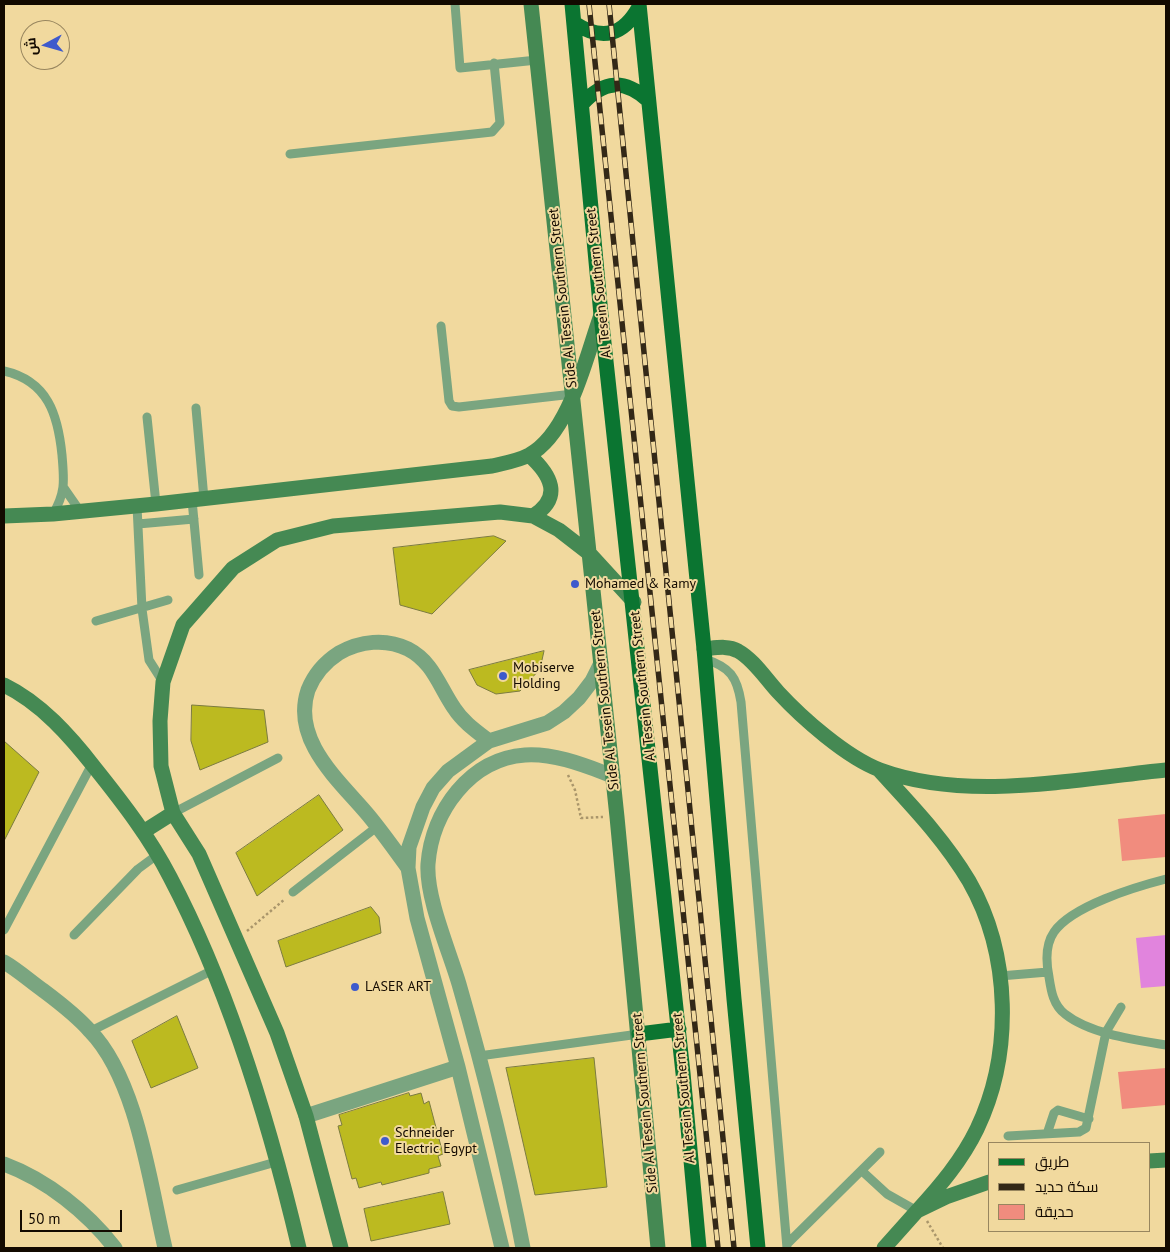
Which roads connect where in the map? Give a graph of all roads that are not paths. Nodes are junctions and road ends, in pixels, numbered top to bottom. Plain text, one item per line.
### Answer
1 (454, 4) edge
2 (531, 4) edge
3 (572, 4) edge
4 (639, 5) edge
5 (574, 23) junction
6 (536, 60) junction
7 (494, 63) junction
8 (648, 100) junction
9 (582, 104) junction
10 (290, 154) dead end
11 (601, 315) junction
12 (440, 326) dead end
13 (4, 371) edge
14 (573, 394) junction
15 (196, 408) dead end
16 (147, 417) dead end
17 (529, 455) junction
18 (64, 488) junction
19 (198, 499) junction
20 (156, 504) junction
21 (137, 506) junction
22 (80, 511) junction
23 (52, 514) junction
24 (4, 516) edge
25 (533, 516) junction
26 (194, 519) junction
27 (138, 524) junction
28 (590, 554) junction
29 (199, 575) dead end
30 (168, 600) dead end
31 (634, 602) junction
32 (142, 609) junction
33 (96, 621) dead end
34 (705, 654) junction
35 (601, 662) junction
36 (162, 682) junction
37 (4, 685) edge
38 (489, 741) junction
39 (278, 758) dead end
40 (92, 764) junction
41 (879, 770) junction
42 (1166, 770) edge
43 (613, 776) junction
44 (933, 783) junction
45 (912, 804) junction
46 (173, 813) junction
47 (378, 826) junction
48 (143, 832) junction
49 (157, 855) junction
50 (408, 868) junction
51 (1166, 879) edge
52 (293, 892) road end
53 (4, 930) edge
54 (74, 935) dead end
55 (4, 962) edge
56 (213, 970) junction
57 (1048, 972) junction
58 (1000, 976) junction
59 (459, 984) junction
60 (436, 991) junction
61 (1121, 1007) dead end
62 (679, 1029) junction
63 (91, 1031) junction
64 (1106, 1032) junction
65 (639, 1034) junction
66 (1166, 1045) edge
67 (478, 1056) junction
68 (458, 1067) junction
69 (306, 1116) junction
70 (1089, 1120) junction
71 (1046, 1134) junction
72 (1008, 1136) dead end
73 (880, 1152) dead end
74 (1166, 1160) edge
75 (276, 1162) junction
76 (1150, 1162) edge
77 (4, 1164) edge
78 (862, 1171) junction
79 (951, 1172) junction
80 (988, 1182) edge
81 (177, 1190) dead end
82 (964, 1190) junction
83 (917, 1211) junction
84 (787, 1246) edge
85 (115, 1248) edge
86 (165, 1248) edge
87 (299, 1248) edge
88 (341, 1248) edge
89 (502, 1248) edge
90 (524, 1248) edge
91 (658, 1248) edge
92 (698, 1248) edge
93 (758, 1248) edge
94 (884, 1248) edge

1 - 7 lane
2 - 6 street, Side Al Tesein Southern Street
3 - 5 main road, Al Tesein Southern Street
4 - 5 main road
4 - 8 main road
5 - 9 main road, Al Tesein Southern Street
6 - 7 lane
6 - 14 street, Side Al Tesein Southern Street
7 - 10 lane
8 - 9 main road
8 - 34 main road
9 - 11 main road, Al Tesein Southern Street
11 - 14 street
11 - 31 main road, Al Tesein Southern Street
12 - 14 lane
13 - 18 lane
14 - 17 street
14 - 28 street, Side Al Tesein Southern Street
15 - 19 lane
16 - 20 lane
17 - 19 street
17 - 25 street
18 - 22 lane
18 - 23 lane
19 - 20 street
19 - 26 lane
20 - 21 street
21 - 22 street
21 - 27 lane
22 - 23 street
23 - 24 street
25 - 28 street
25 - 36 street
26 - 27 lane
26 - 29 lane
27 - 32 lane
28 - 31 street
28 - 35 street, Side Al Tesein Southern Street
30 - 32 lane
31 - 62 main road, Al Tesein Southern Street
32 - 33 lane
32 - 36 lane
34 - 41 street
34 - 84 lane
34 - 93 main road
35 - 38 street
35 - 43 street, Side Al Tesein Southern Street
36 - 46 street
37 - 40 street
38 - 47 street
38 - 50 street
39 - 46 lane
40 - 48 street
40 - 53 lane
41 - 44 street
41 - 45 street
42 - 44 street
43 - 59 street
43 - 65 street, Side Al Tesein Southern Street
44 - 45 street
45 - 58 street
46 - 48 street
46 - 69 street
47 - 50 street
47 - 52 lane
48 - 49 street
49 - 54 lane
49 - 56 street
50 - 60 street
51 - 57 lane
55 - 63 street
56 - 63 lane
56 - 75 street
57 - 58 lane
57 - 64 lane
58 - 79 street
59 - 60 street
59 - 67 street
60 - 68 street
61 - 64 lane
62 - 65 main road
62 - 92 main road, Al Tesein Southern Street
63 - 86 street
64 - 66 lane
64 - 70 lane
65 - 67 lane
65 - 91 street, Side Al Tesein Southern Street
67 - 90 street
68 - 69 street
68 - 89 street
69 - 88 street
70 - 71 lane
70 - 71 lane
71 - 72 lane
73 - 78 lane
74 - 76 street
75 - 81 lane
75 - 87 street
77 - 85 street
78 - 83 lane
78 - 84 lane
79 - 82 street
79 - 83 street
80 - 82 street
82 - 83 street
83 - 94 street

